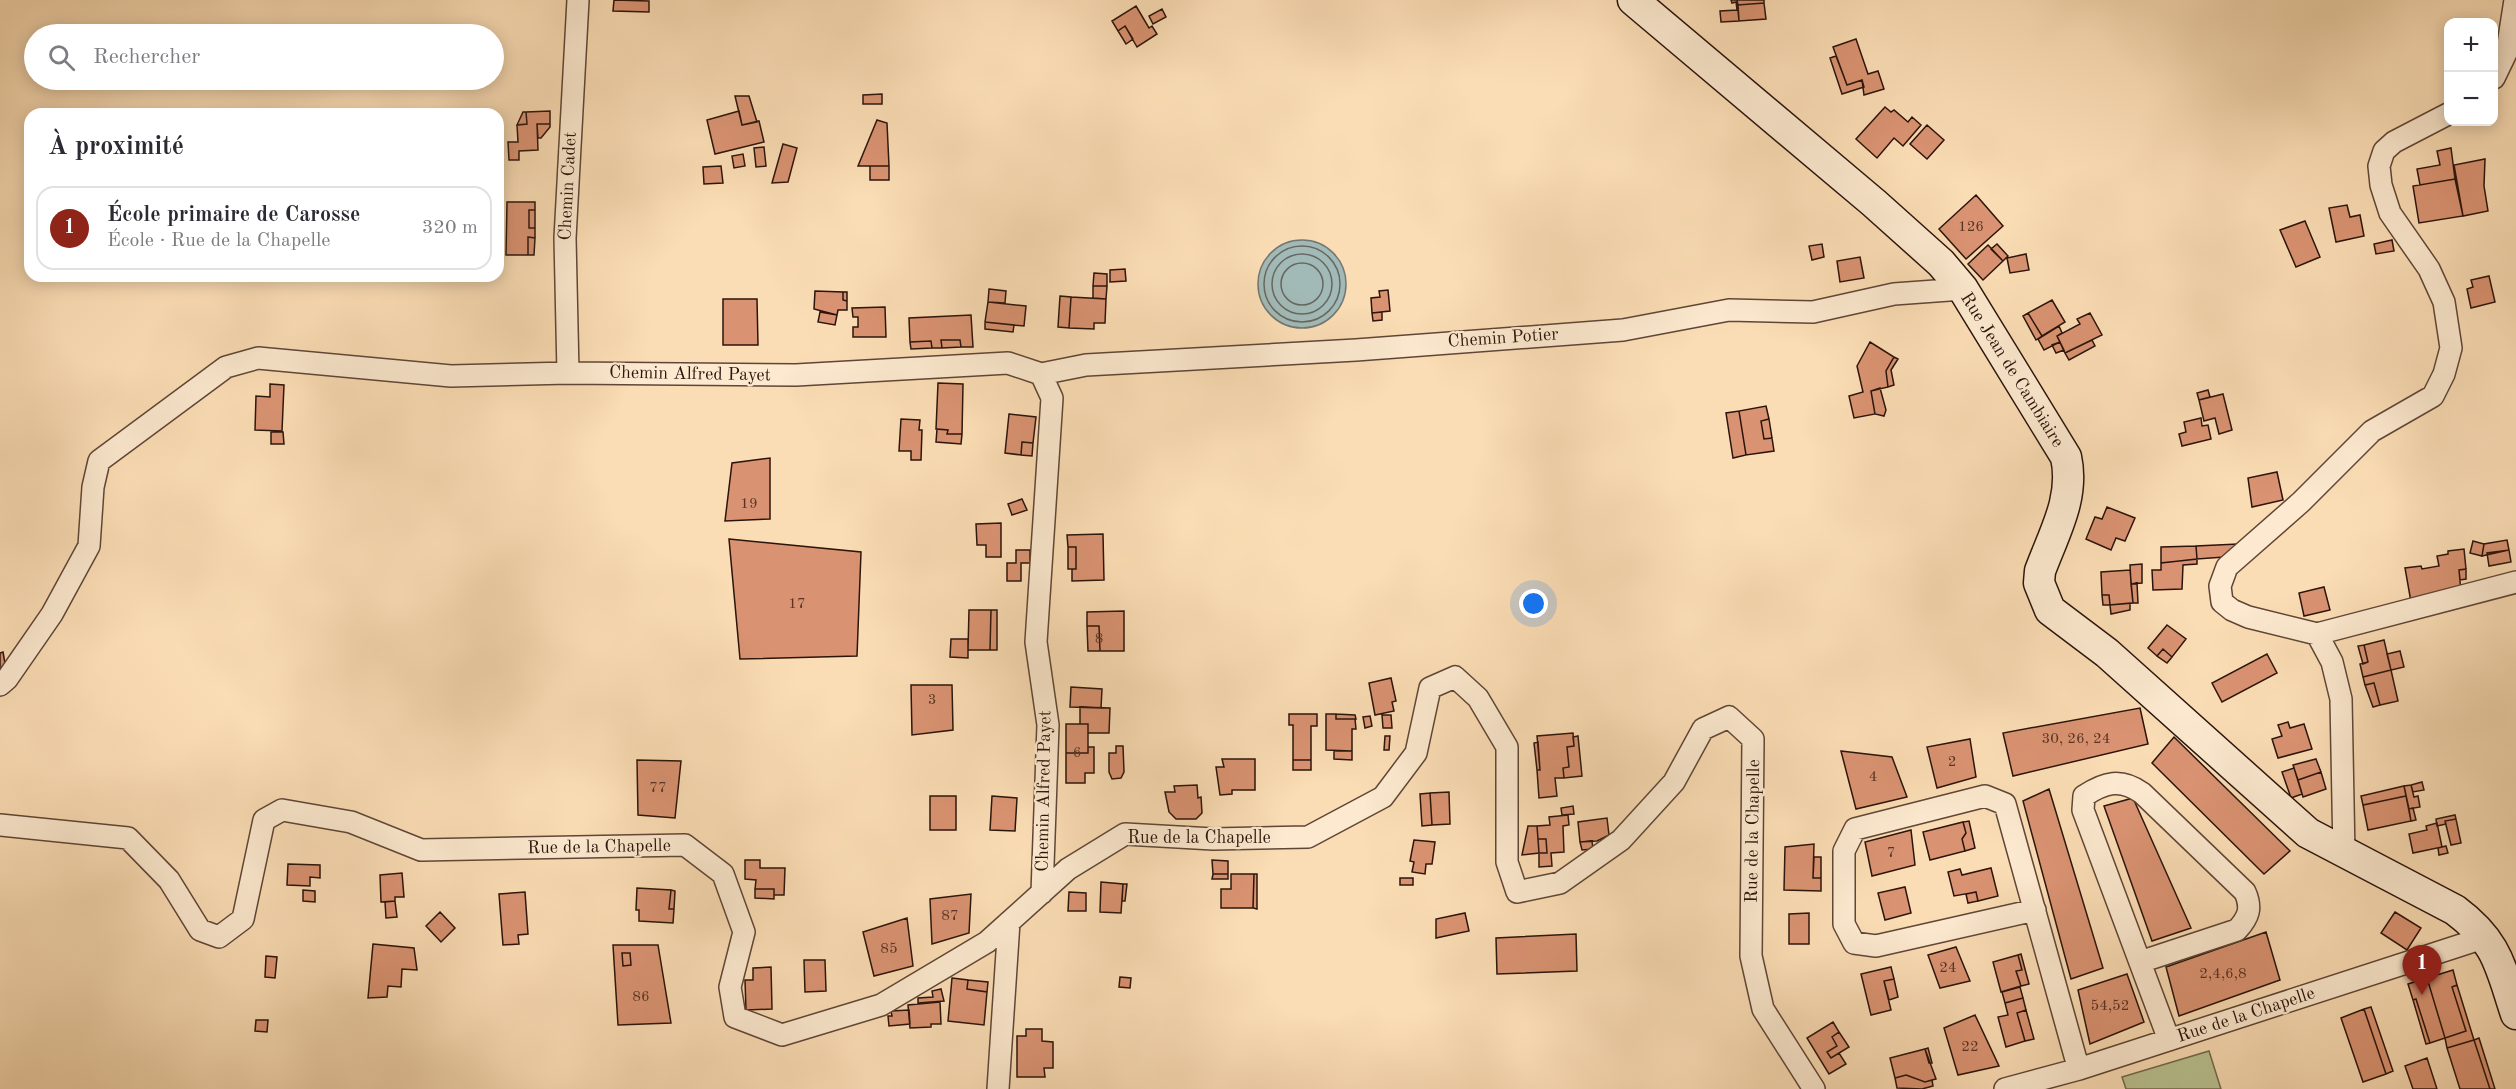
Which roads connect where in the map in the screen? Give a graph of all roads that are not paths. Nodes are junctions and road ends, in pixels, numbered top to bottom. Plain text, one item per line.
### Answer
1 (578, 0) edge
2 (1633, 0) edge
3 (2515, 0) edge
4 (2496, 72) edge
5 (2444, 116) edge
6 (1963, 290) junction
7 (568, 373) junction
8 (1041, 374) junction
9 (2516, 582) edge
10 (2317, 634) junction
11 (0, 685) edge
12 (0, 825) edge
13 (2344, 854) junction
14 (1042, 893) junction
15 (2035, 910) junction
16 (1009, 922) junction
17 (2486, 937) junction
18 (2140, 962) junction
19 (2516, 1014) edge
20 (2169, 1040) junction
21 (2079, 1069) junction
22 (998, 1089) edge
23 (1814, 1089) edge
24 (2005, 1089) edge

1 - 7 street, Chemin Cadet
2 - 6 main road, Rue Jean de Cambiaire
3 - 4 street
5 - 10 street
6 - 8 street, Chemin Potier
6 - 13 main road, Rue Jean de Cambiaire
7 - 8 street, Chemin Alfred Payet
7 - 11 street, Chemin Alfred Payet
8 - 14 street, Chemin Alfred Payet
9 - 10 street
10 - 13 street
12 - 16 street, Rue de la Chapelle
13 - 17 main road, Rue Jean de Cambiaire
14 - 16 street, Rue de la Chapelle
14 - 23 street, Rue de la Chapelle
15 - 15 street
15 - 21 street
16 - 22 street
17 - 19 main road, Rue Jean de Cambiaire
17 - 20 street, Rue de la Chapelle
18 - 18 street
18 - 20 street
20 - 21 street, Rue de la Chapelle
21 - 24 street, Rue de la Chapelle

